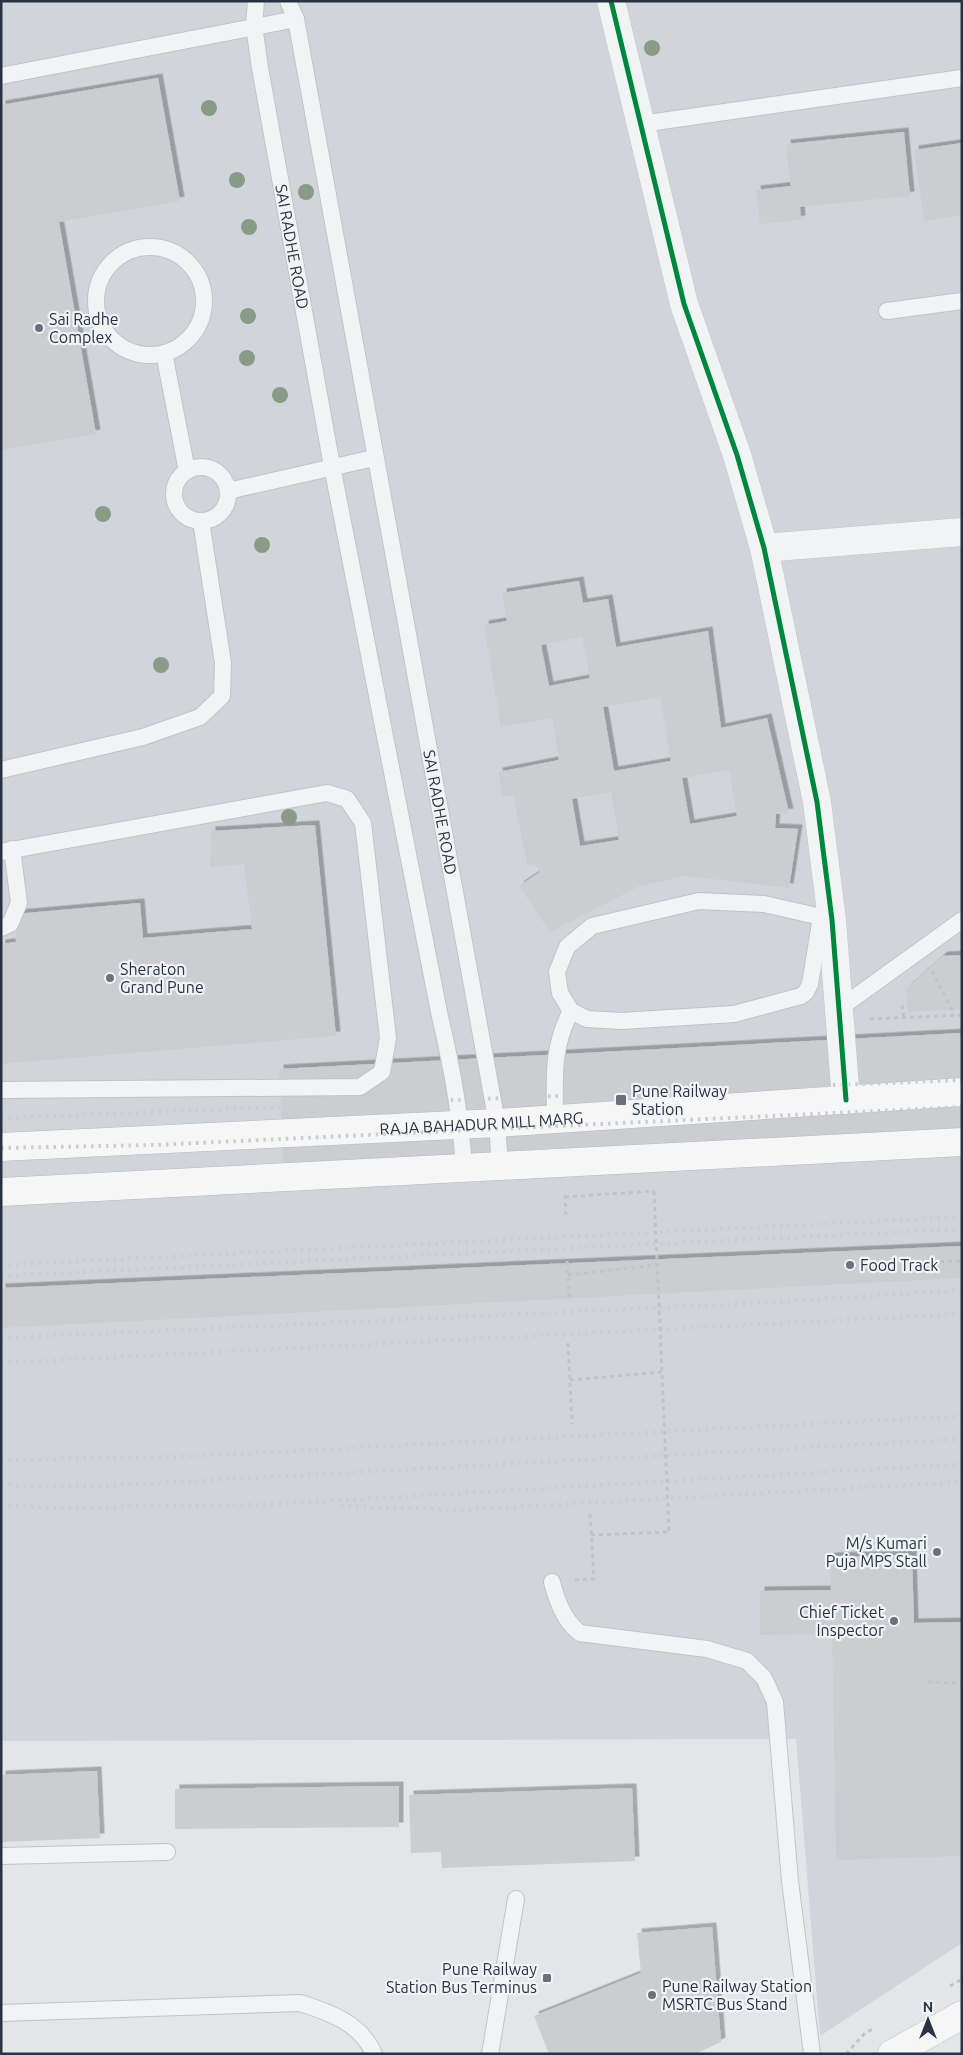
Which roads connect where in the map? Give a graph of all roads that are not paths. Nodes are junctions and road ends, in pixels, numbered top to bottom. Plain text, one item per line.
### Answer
1 (256, 1) edge
2 (288, 1) edge
3 (611, 1) edge
4 (296, 19) junction
5 (254, 26) junction
6 (1, 76) edge
7 (962, 78) edge
8 (641, 124) junction
9 (962, 301) edge
10 (887, 312) dead end
11 (164, 353) junction
12 (374, 458) junction
13 (332, 466) junction
14 (187, 471) junction
15 (228, 491) junction
16 (201, 521) junction
17 (962, 532) edge
18 (764, 548) junction
19 (1, 770) edge
20 (6, 850) edge
21 (827, 918) junction
22 (962, 920) edge
23 (1, 928) edge
24 (840, 1008) junction
25 (571, 1011) junction
26 (1, 1090) edge
27 (962, 1092) edge
28 (846, 1100) junction
29 (555, 1119) junction
30 (497, 1123) junction
31 (461, 1125) junction
32 (962, 1142) edge
33 (1, 1147) edge
34 (500, 1167) junction
35 (464, 1169) junction
36 (1, 1192) edge
37 (552, 1582) road end
38 (167, 1852) dead end
39 (1, 1856) edge
40 (516, 1899) dead end
41 (1, 2013) edge
42 (962, 2015) edge
43 (374, 2054) edge
44 (490, 2054) edge
45 (812, 2054) edge
46 (892, 2054) edge

1 - 5 lane, SAI RADHE ROAD
2 - 4 lane, SAI RADHE ROAD
3 - 8 street
4 - 5 lane
4 - 12 lane, SAI RADHE ROAD
5 - 6 lane
5 - 13 lane, SAI RADHE ROAD
7 - 8 lane
8 - 18 street
9 - 10 lane
11 - 11 lane
11 - 14 lane
12 - 13 lane
12 - 30 lane, SAI RADHE ROAD
13 - 15 lane
13 - 31 lane, SAI RADHE ROAD
14 - 15 lane
14 - 16 lane
15 - 16 lane
16 - 19 lane
17 - 18 street
18 - 21 street
20 - 23 lane
20 - 26 lane
21 - 24 street
21 - 25 lane
21 - 25 lane
22 - 24 lane
24 - 28 street
25 - 29 lane
27 - 28 main road, RAJA BAHADUR MILL MARG
28 - 29 main road, RAJA BAHADUR MILL MARG
29 - 30 main road, RAJA BAHADUR MILL MARG
30 - 31 main road, RAJA BAHADUR MILL MARG
30 - 34 lane, SAI RADHE ROAD
31 - 33 main road, RAJA BAHADUR MILL MARG
31 - 35 lane, SAI RADHE ROAD
32 - 34 main road
34 - 35 main road
35 - 36 main road
37 - 45 lane
38 - 39 lane
40 - 44 lane
41 - 43 lane
42 - 46 main road

